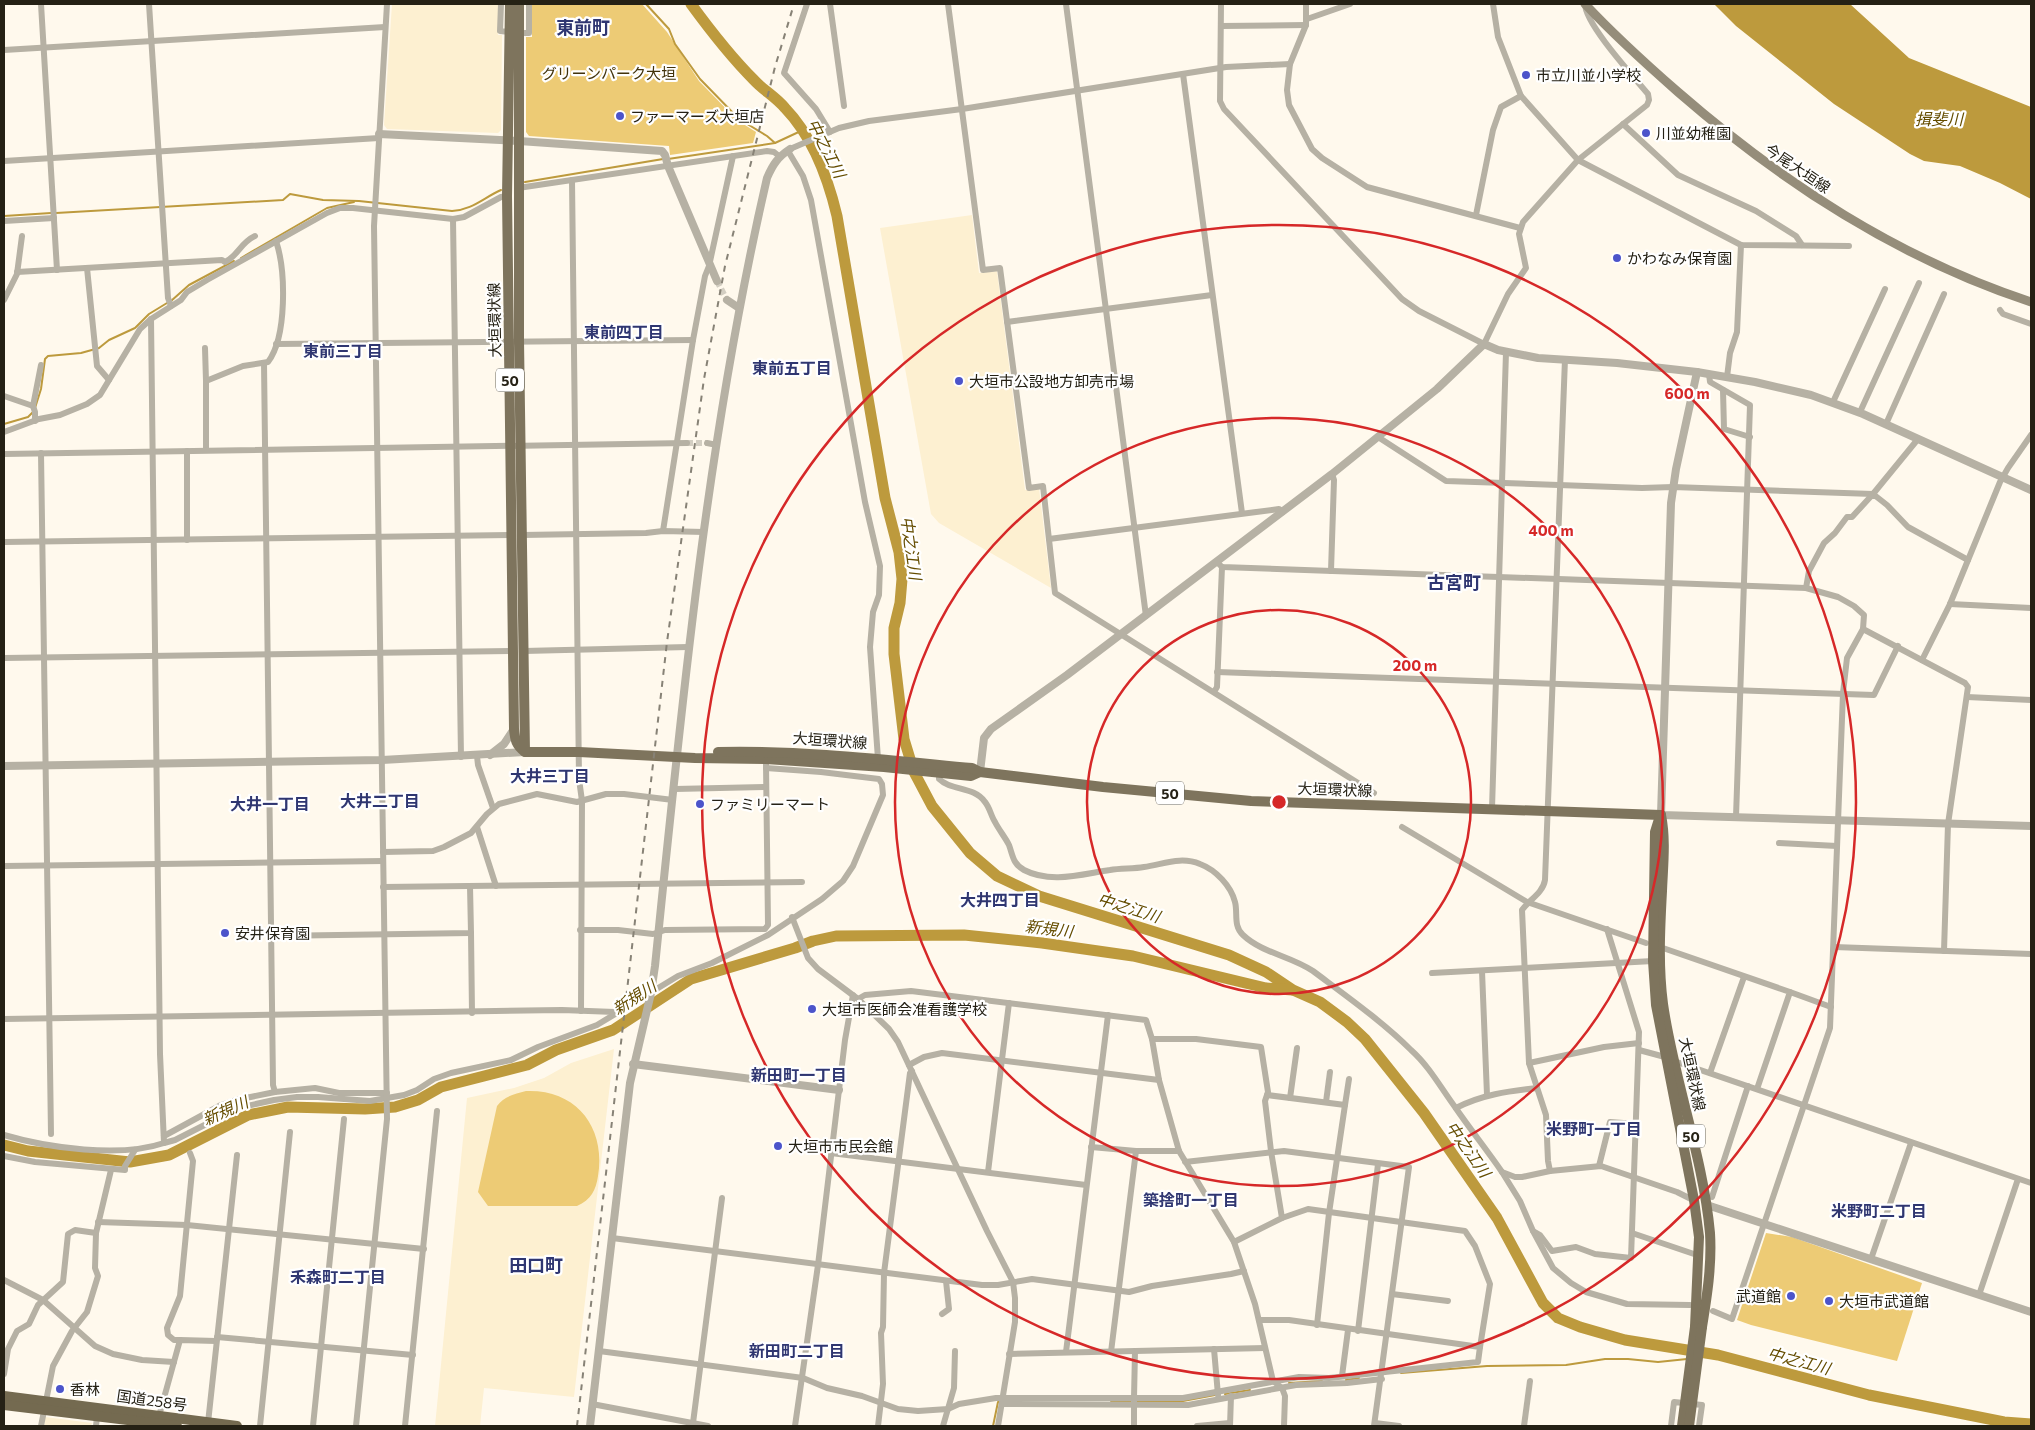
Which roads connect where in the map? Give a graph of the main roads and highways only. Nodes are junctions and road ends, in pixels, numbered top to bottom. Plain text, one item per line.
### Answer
1 (510, 4) edge
2 (519, 4) edge
3 (1585, 4) edge
4 (514, 32) junction
5 (2031, 302) edge
6 (514, 341) junction
7 (517, 535) junction
8 (519, 651) junction
9 (525, 752) junction
10 (677, 757) junction
11 (882, 762) junction
12 (1655, 944) junction
13 (1670, 1059) junction
14 (1698, 1327) junction
15 (4, 1396) edge
16 (4, 1405) edge
17 (44, 1405) junction
18 (96, 1421) edge
19 (157, 1422) edge
20 (177, 1426) edge
21 (237, 1426) edge
22 (1682, 1426) edge
23 (1689, 1426) edge

1 - 4 main road, 大垣環状線 / 50
2 - 4 main road, 大垣環状線 / 50
3 - 5 main road, 今尾大垣線
4 - 6 main road, 大垣環状線 / 50
4 - 6 main road, 大垣環状線 / 50
6 - 7 main road, 大垣環状線 / 50
6 - 7 main road, 大垣環状線 / 50
7 - 8 main road, 大垣環状線 / 50
8 - 9 main road, 大垣環状線 / 50
8 - 9 main road, 大垣環状線 / 50
9 - 10 main road, 大垣環状線 / 50
10 - 11 main road, 大垣環状線 / 50
10 - 11 main road, 大垣環状線 / 50
11 - 12 main road, 大垣環状線 / 50
12 - 13 main road, 大垣環状線 / 50
12 - 13 main road, 大垣環状線 / 50
13 - 14 main road, 大垣環状線 / 50
13 - 14 main road, 大垣環状線 / 50
14 - 22 main road, 大垣環状線 / 50, bridge
14 - 23 main road, 大垣環状線 / 50, bridge
15 - 17 highway, 国道258号
16 - 17 highway, 国道258号
17 - 18 highway, 国道258号
17 - 19 highway, 国道258号
18 - 19 highway, 国道258号
19 - 20 highway, 国道258号
19 - 21 highway, 国道258号

